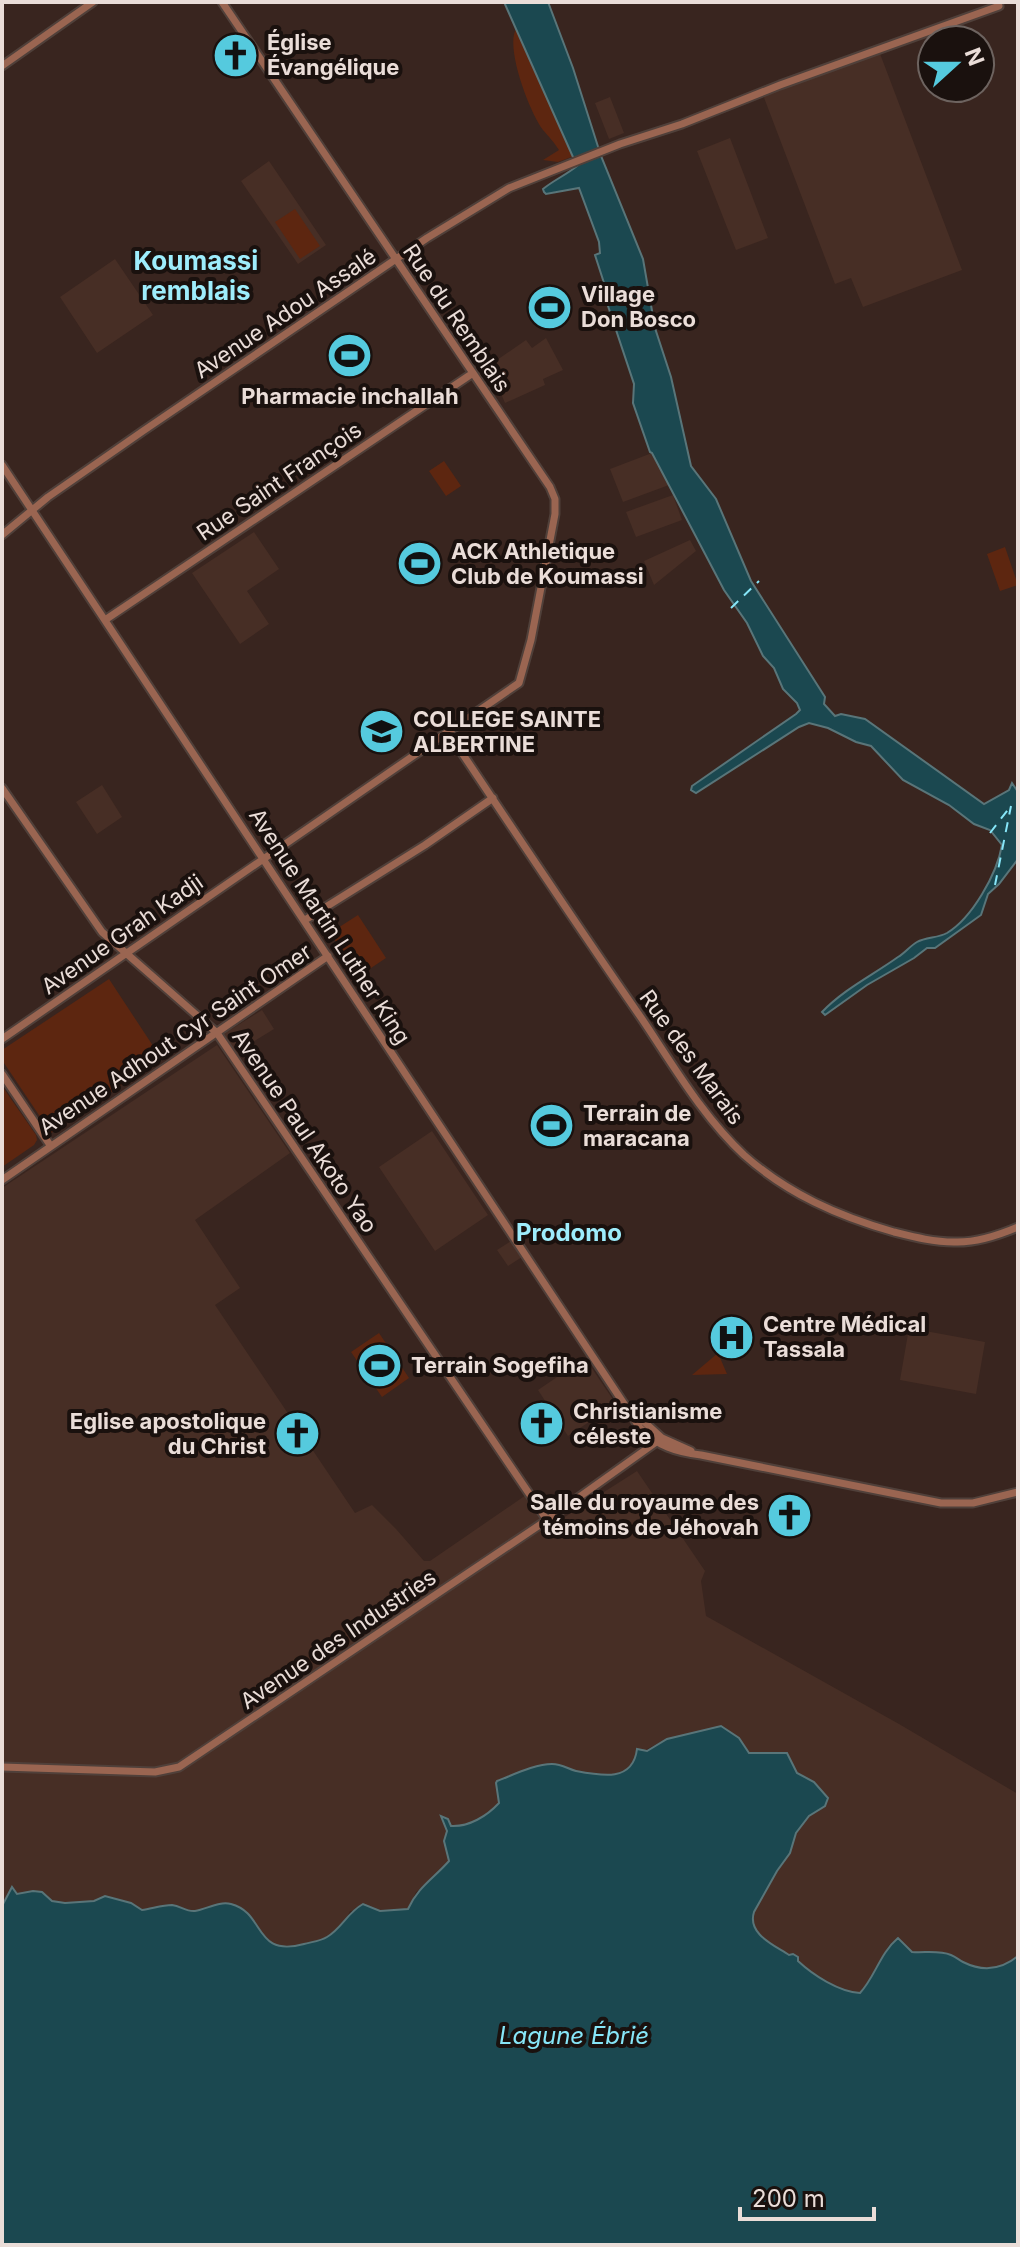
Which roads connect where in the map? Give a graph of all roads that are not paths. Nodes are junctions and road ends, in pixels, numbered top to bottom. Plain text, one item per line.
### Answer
1 (93, 2) edge
2 (222, 2) edge
3 (998, 4) edge
4 (2, 66) edge
5 (396, 260) junction
6 (473, 373) junction
7 (2, 465) edge
8 (32, 509) junction
9 (2, 535) edge
10 (105, 620) junction
11 (519, 683) joint
12 (448, 732) junction
13 (2, 788) edge
14 (493, 798) junction
15 (263, 858) junction
16 (305, 920) junction
17 (125, 954) junction
18 (328, 956) junction
19 (217, 1033) junction
20 (2, 1039) edge
21 (2, 1074) edge
22 (50, 1145) junction
23 (2, 1180) edge
24 (1018, 1227) edge
25 (660, 1441) junction
26 (1018, 1492) edge
27 (547, 1520) junction
28 (2, 1767) edge

1 - 4 street
2 - 5 street, Rue du Remblais
3 - 5 street, Avenue Adou Assalé
5 - 6 street, Rue du Remblais
5 - 8 street, Avenue Adou Assalé
6 - 10 street, Rue Saint François
6 - 11 street, Rue du Remblais
7 - 8 street, Avenue Martin Luther King
8 - 9 street, Avenue Adou Assalé
8 - 10 street, Avenue Martin Luther King
10 - 15 street, Avenue Martin Luther King
11 - 12 street, Avenue Grah Kadji
12 - 14 street, Rue des Marais
12 - 15 street, Avenue Grah Kadji
13 - 17 street, Avenue Paul Akoto Yao
14 - 16 street
14 - 24 street, Rue des Marais
15 - 16 street, Avenue Martin Luther King
15 - 17 street, Avenue Grah Kadji
16 - 18 street, Avenue Martin Luther King
17 - 19 street, Avenue Paul Akoto Yao
17 - 20 street, Avenue Grah Kadji
18 - 19 street, Avenue Adhout Cyr Saint Omer
18 - 25 street, Avenue Martin Luther King
19 - 22 street, Avenue Adhout Cyr Saint Omer
19 - 27 street, Avenue Paul Akoto Yao
21 - 22 street
22 - 23 street, Avenue Adhout Cyr Saint Omer
25 - 26 street, Avenue Martin Luther King
25 - 27 street, Avenue des Industries
27 - 28 street, Avenue des Industries

